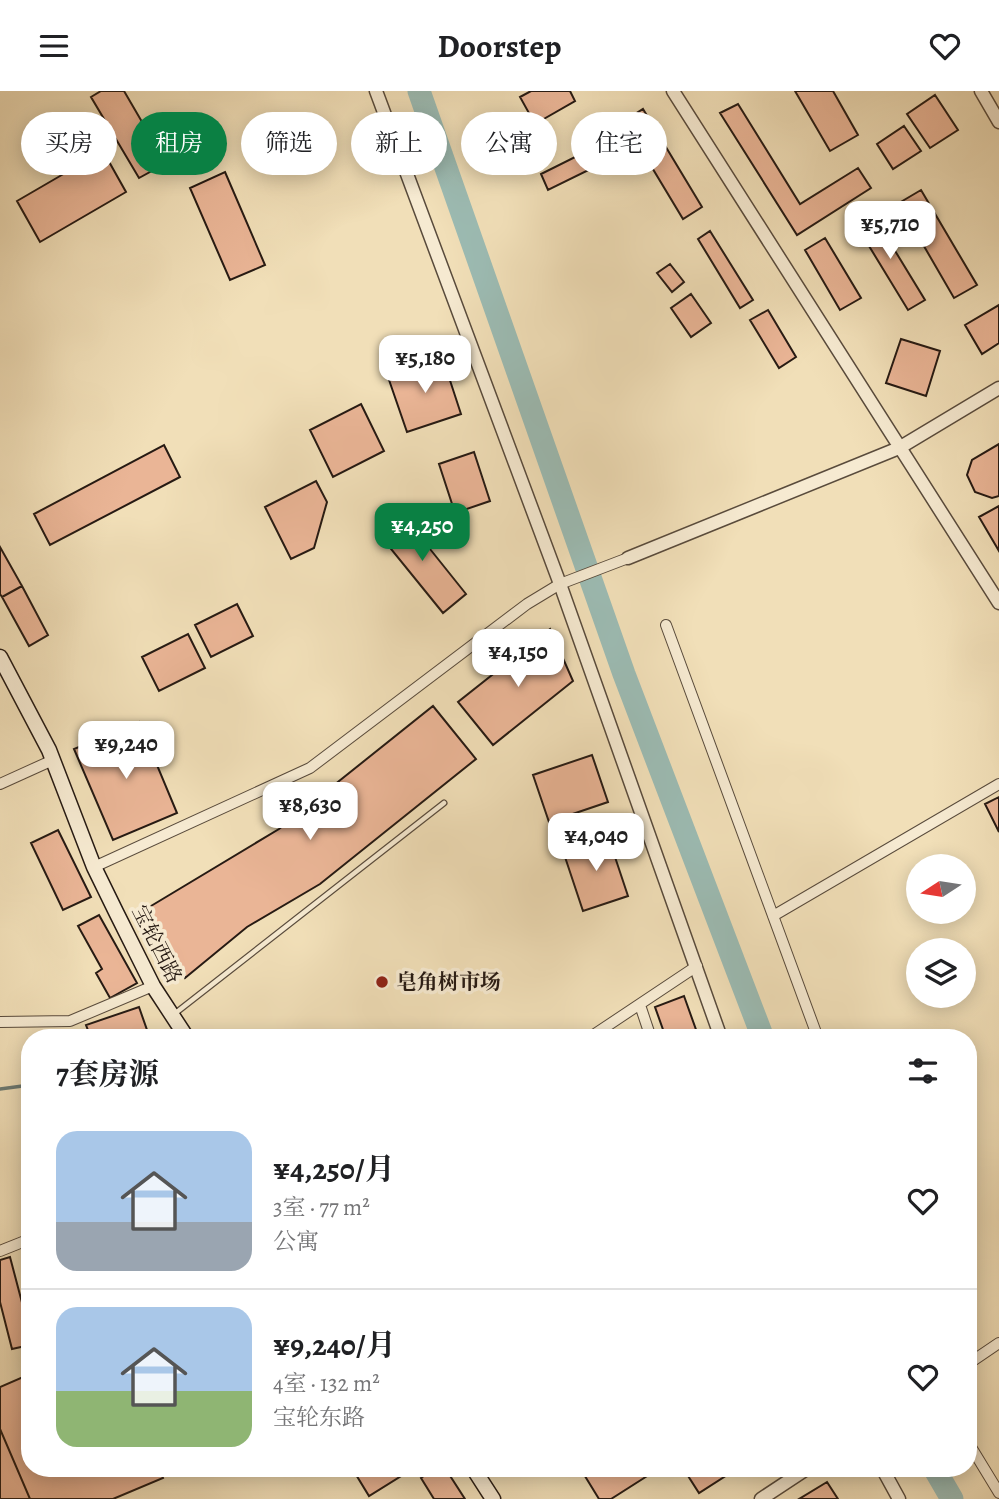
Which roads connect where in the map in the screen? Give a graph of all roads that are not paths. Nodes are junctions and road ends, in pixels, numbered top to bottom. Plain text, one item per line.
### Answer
1 (376, 91) edge
2 (673, 91) edge
3 (981, 91) edge
4 (999, 122) edge
5 (999, 389) edge
6 (899, 448) junction
7 (628, 558) joint
8 (560, 584) junction
9 (999, 603) edge
10 (666, 625) dead end
11 (0, 657) edge
12 (53, 760) junction
13 (0, 784) edge
14 (999, 784) edge
15 (444, 803) dead end
16 (94, 867) junction
17 (773, 916) junction
18 (697, 966) junction
19 (153, 986) junction
20 (639, 1005) junction
21 (173, 1016) junction
22 (0, 1022) edge
23 (181, 1029) edge
24 (603, 1029) edge
25 (648, 1029) edge
26 (718, 1029) edge
27 (815, 1029) edge
28 (21, 1243) edge
29 (0, 1251) edge
30 (999, 1343) edge
31 (977, 1358) edge
32 (977, 1456) edge
33 (479, 1477) edge
34 (794, 1477) edge
35 (887, 1477) edge
36 (999, 1493) edge
37 (493, 1499) edge
38 (761, 1499) edge
39 (899, 1499) edge

1 - 8 street
2 - 6 street
3 - 4 street
5 - 6 street
6 - 7 street
6 - 9 street
7 - 8 street
8 - 16 street
8 - 18 street
10 - 17 street
11 - 12 main road, 宝轮西路
12 - 13 street
12 - 16 main road, 宝轮西路
14 - 17 street
15 - 21 lane
16 - 19 main road, 宝轮西路
17 - 27 street
18 - 20 street
18 - 26 street
19 - 21 main road, 宝轮西路
19 - 22 street
20 - 24 street
20 - 25 street
21 - 23 main road, 宝轮西路
28 - 29 street
30 - 31 street
32 - 36 street
33 - 37 main road
34 - 38 street
35 - 39 street

